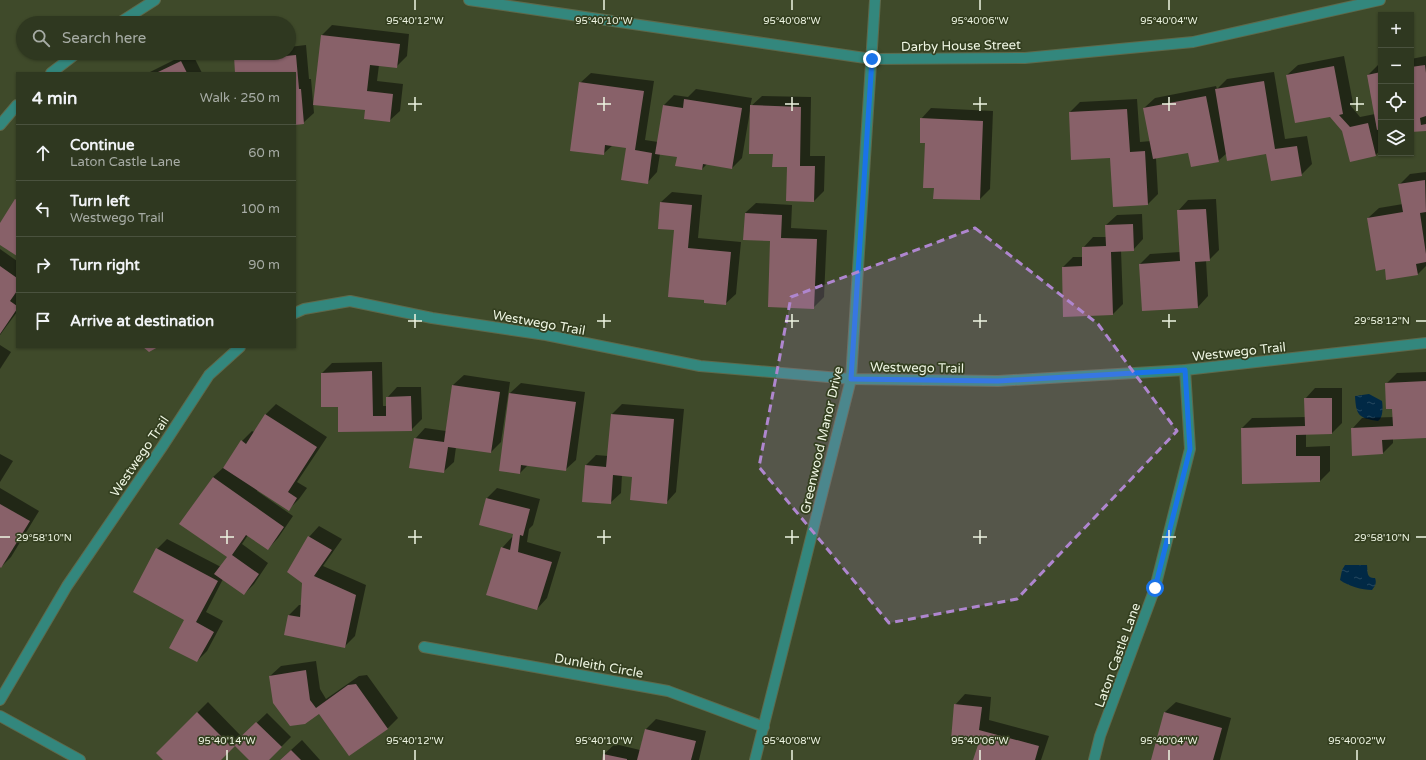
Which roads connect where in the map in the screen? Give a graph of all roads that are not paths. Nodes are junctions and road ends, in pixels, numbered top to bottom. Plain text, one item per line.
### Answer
1 (155, 0) edge
2 (469, 0) edge
3 (875, 0) edge
4 (1380, 0) edge
5 (130, 16) edge
6 (872, 59) junction
7 (68, 60) edge
8 (52, 72) edge
9 (16, 106) edge
10 (0, 125) edge
11 (296, 313) edge
12 (1426, 343) edge
13 (239, 348) edge
14 (1185, 370) junction
15 (851, 379) junction
16 (424, 647) dead end
17 (0, 700) edge
18 (0, 716) edge
19 (764, 727) junction
20 (80, 760) edge
21 (755, 760) edge
22 (1094, 760) edge

1 - 5 street
2 - 6 street, Darby House Street
3 - 6 street, Greenwood Manor Drive
4 - 6 street, Darby House Street
6 - 15 street, Greenwood Manor Drive
7 - 8 street
9 - 10 street
11 - 15 street, Westwego Trail
12 - 14 street, Westwego Trail
13 - 17 street, Westwego Trail
14 - 15 street, Westwego Trail
14 - 22 street, Laton Castle Lane
15 - 19 street, Greenwood Manor Drive
16 - 19 street, Dunleith Circle
18 - 20 street
19 - 21 street, Greenwood Manor Drive

